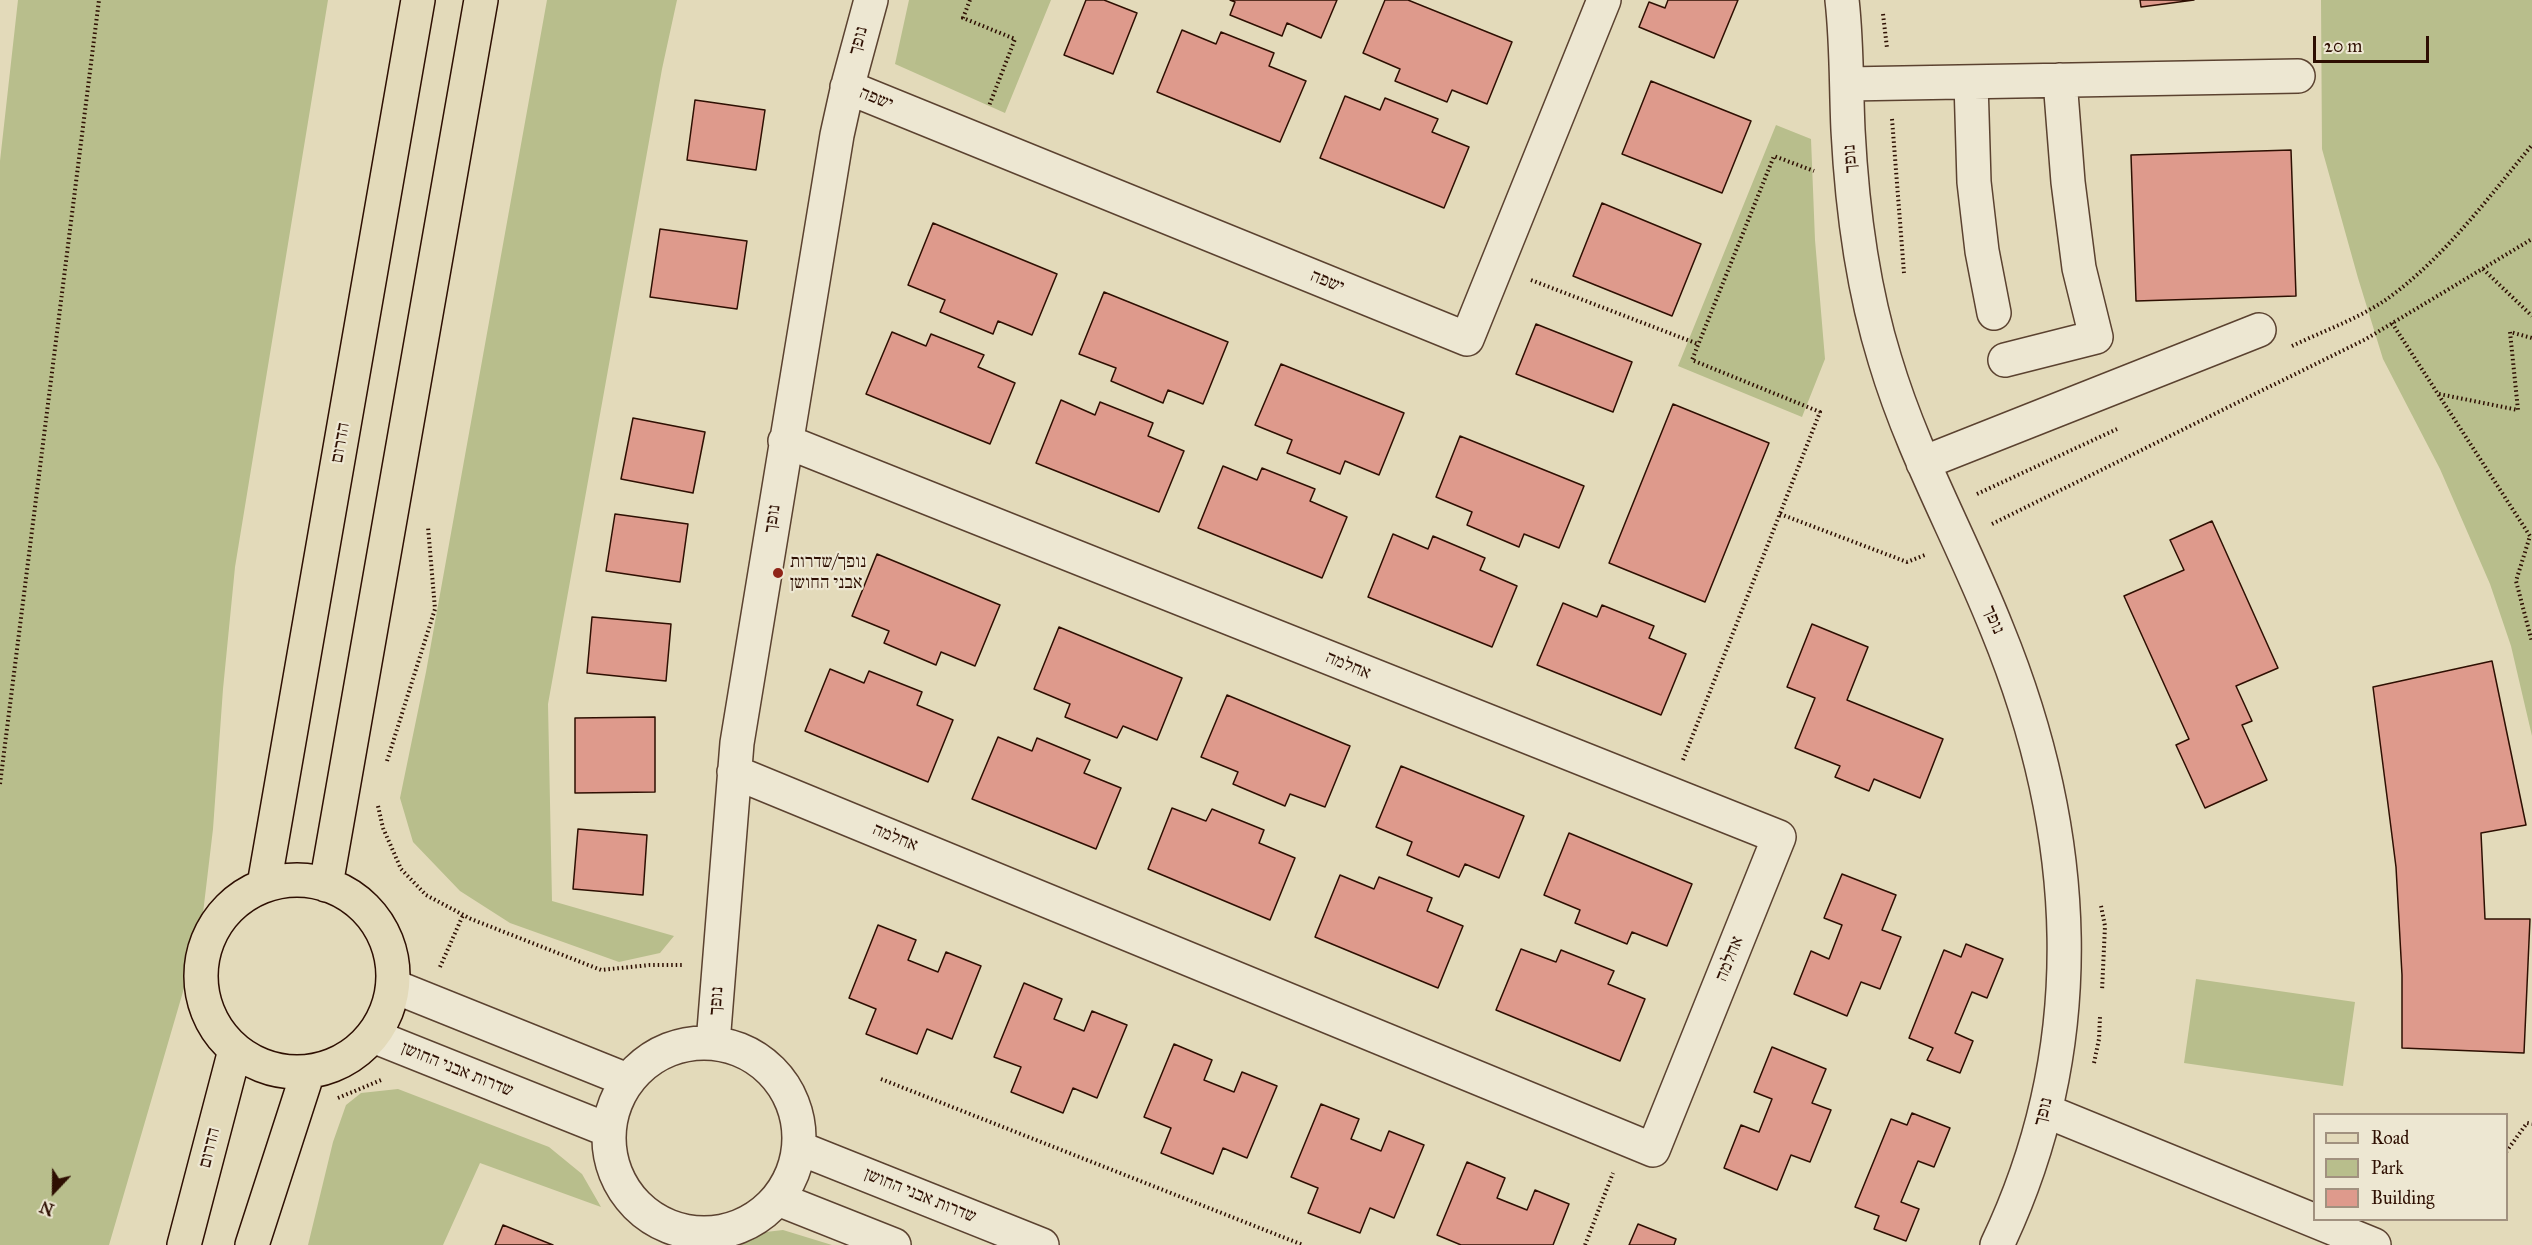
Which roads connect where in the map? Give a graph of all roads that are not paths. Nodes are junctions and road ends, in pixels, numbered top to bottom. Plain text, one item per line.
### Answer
1 (418, 0) edge
2 (481, 0) edge
3 (871, 0) edge
4 (1604, 0) edge
5 (1842, 0) edge
6 (2298, 76) dead end
7 (2060, 80) junction
8 (1971, 82) junction
9 (1847, 84) junction
10 (847, 87) junction
11 (1994, 313) dead end
12 (2259, 330) dead end
13 (2005, 360) dead end
14 (785, 441) junction
15 (1923, 463) junction
16 (734, 772) junction
17 (264, 885) junction
18 (326, 885) junction
19 (393, 986) junction
20 (373, 1036) junction
21 (713, 1043) junction
22 (235, 1050) junction
23 (308, 1072) junction
24 (627, 1080) junction
25 (2046, 1111) junction
26 (608, 1130) junction
27 (799, 1148) junction
28 (778, 1199) junction
29 (2313, 1220) edge
30 (2315, 1221) edge
31 (663, 1236) edge
32 (184, 1245) edge
33 (252, 1245) edge
34 (894, 1245) edge
35 (1042, 1245) edge
36 (1996, 1245) edge
37 (2374, 1245) edge

1 - 17 main road, הדרום
2 - 18 main road
3 - 10 street, נופך
4 - 10 street, ישפה
5 - 9 street, נופך
6 - 7 street
7 - 8 street
7 - 13 street
8 - 9 street
8 - 11 street
9 - 15 street, נופך
10 - 14 street, נופך
12 - 15 street
14 - 16 street, נופך
14 - 16 street, אחלמה
15 - 25 street, נופך
16 - 21 street, נופך
17 - 18 main road
17 - 22 main road
18 - 19 main road
19 - 20 main road
19 - 24 street
20 - 23 main road
20 - 26 street, שדרות אבני החושן
21 - 24 street
21 - 27 street
22 - 23 main road
22 - 32 main road, הדרום
23 - 33 main road
24 - 26 street
25 - 29 street
25 - 36 street, נופך
26 - 31 street
27 - 28 street
27 - 35 street, שדרות אבני החושן
28 - 31 street
28 - 34 street
30 - 37 street

